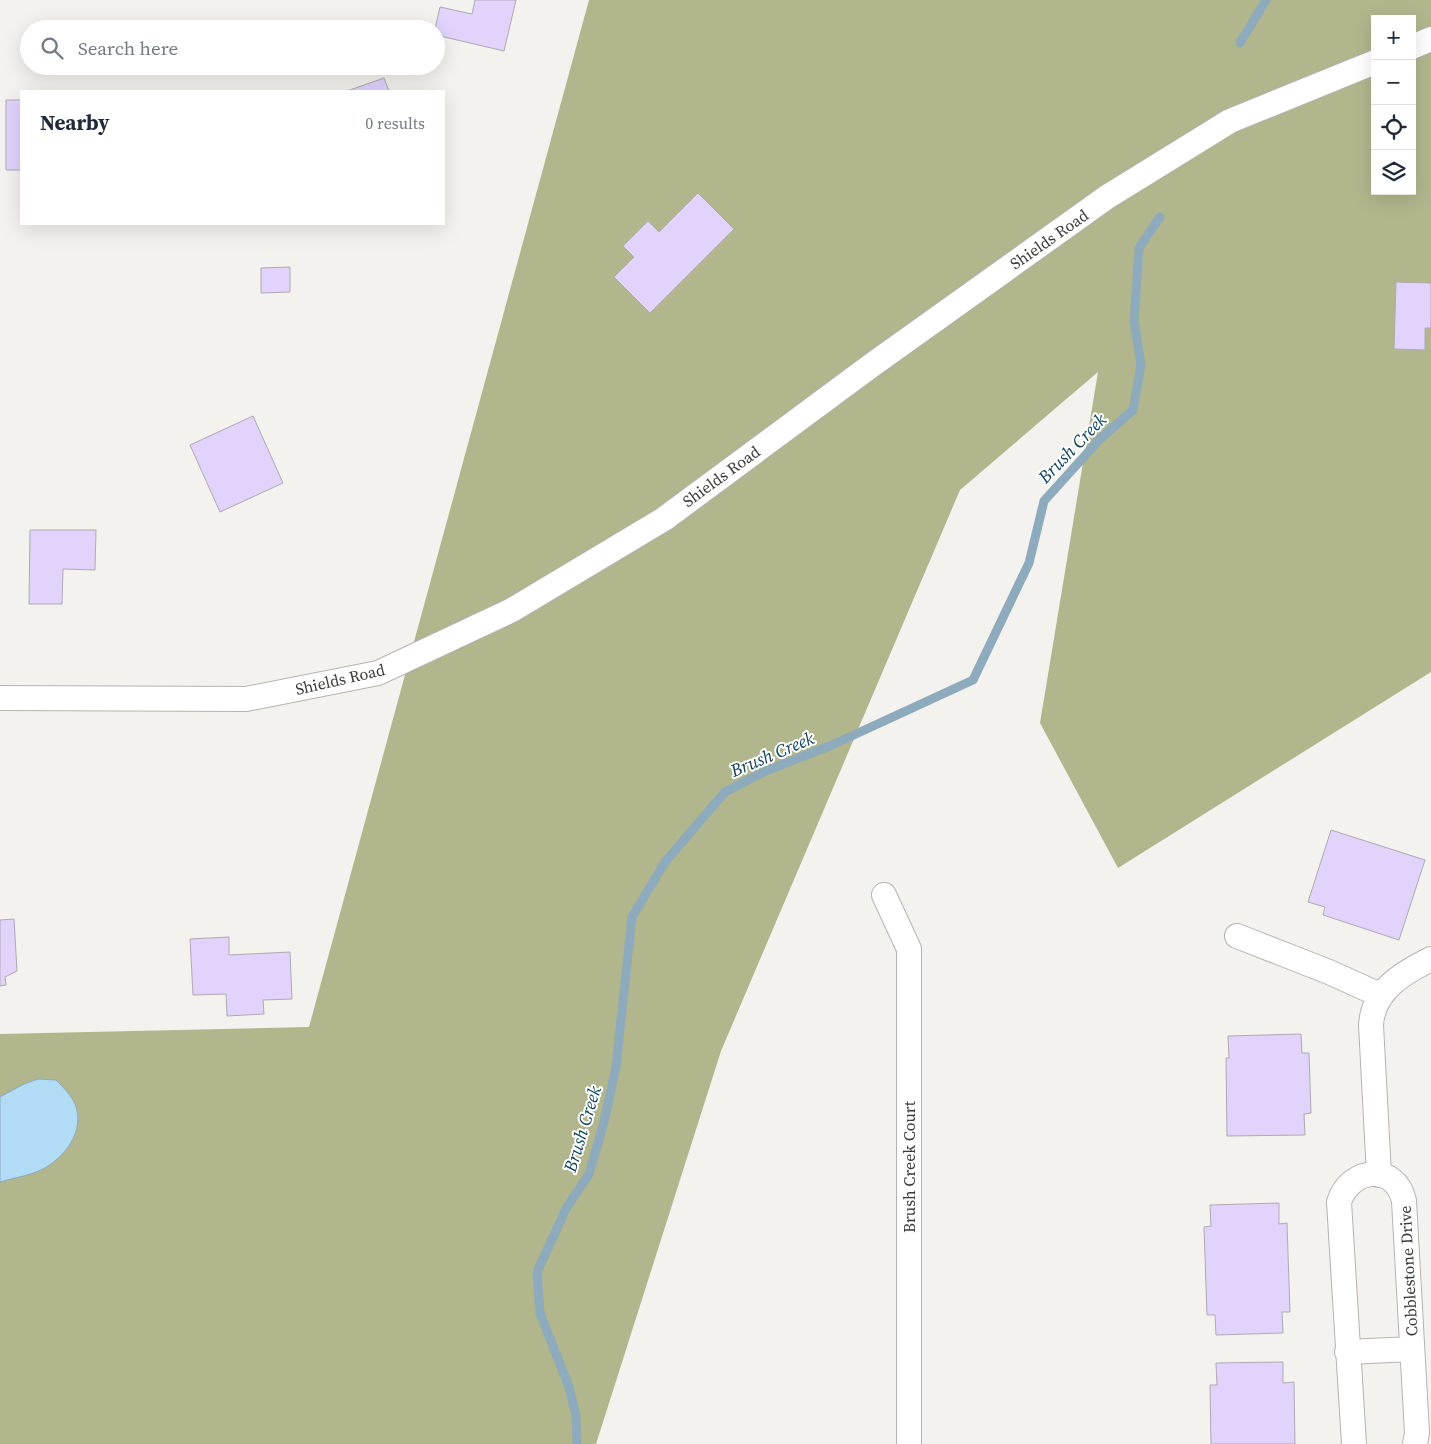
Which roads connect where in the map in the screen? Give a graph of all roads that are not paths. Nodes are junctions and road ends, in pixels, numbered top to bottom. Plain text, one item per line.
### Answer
1 (1431, 38) edge
2 (1416, 45) edge
3 (1371, 64) edge
4 (0, 698) edge
5 (884, 895) dead end
6 (1237, 936) dead end
7 (1431, 959) edge
8 (1380, 995) junction
9 (1379, 1175) junction
10 (1412, 1349) junction
11 (1347, 1352) junction
12 (909, 1444) edge
13 (1354, 1444) edge
14 (1415, 1444) edge

1 - 2 street
3 - 4 street, Shields Road
5 - 12 street, Brush Creek Court
6 - 8 street
7 - 8 street
8 - 9 street
9 - 10 street, Cobblestone Drive
9 - 11 street
10 - 11 street, Cobblestone Drive
10 - 14 street, Cobblestone Drive
11 - 13 street

